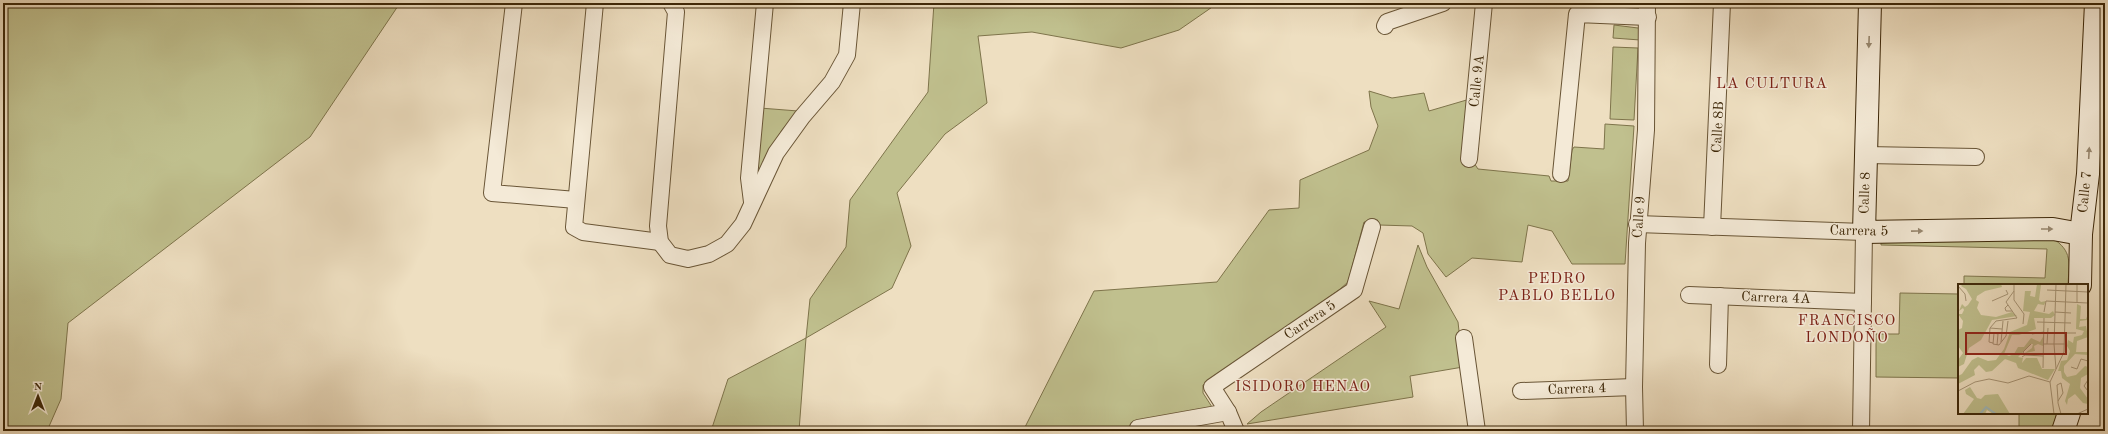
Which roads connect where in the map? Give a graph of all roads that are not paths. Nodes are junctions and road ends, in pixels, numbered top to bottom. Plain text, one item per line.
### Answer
1 (514, 3) edge
2 (596, 3) edge
3 (671, 3) edge
4 (765, 3) edge
5 (852, 3) edge
6 (1442, 3) edge
7 (1484, 3) edge
8 (1722, 3) edge
9 (1870, 3) edge
10 (2096, 3) edge
11 (1648, 10) edge
12 (1385, 26) dead end
13 (1866, 155) junction
14 (1976, 157) dead end
15 (1469, 159) dead end
16 (1561, 174) dead end
17 (576, 200) junction
18 (752, 202) junction
19 (1637, 224) junction
20 (1372, 227) dead end
21 (1712, 227) junction
22 (1864, 232) junction
23 (2080, 234) junction
24 (660, 242) junction
25 (2080, 284) edge
26 (1689, 295) dead end
27 (1720, 296) junction
28 (1863, 302) junction
29 (1464, 338) dead end
30 (1718, 365) dead end
31 (1634, 387) junction
32 (1521, 391) dead end
33 (1228, 412) junction
34 (2069, 414) edge
35 (1138, 428) dead end
36 (1236, 431) edge
37 (1477, 431) edge
38 (1635, 431) edge
39 (1861, 431) edge
40 (2063, 431) edge

1 - 17 street
2 - 17 street
3 - 24 street
4 - 18 street
5 - 18 street
6 - 12 street
7 - 15 street, Calle 9A
8 - 21 street, Calle 8B
9 -> 13 main road, Calle 8
23 -> 10 main road, Calle 7
11 - 16 street
11 - 19 street, Calle 9
13 - 14 street
13 - 22 main road, Calle 8
17 - 24 street
18 - 24 street
19 - 21 street, Carrera 5
19 - 31 street, Calle 9
20 - 33 street, Carrera 5
21 - 22 street, Carrera 5
22 -> 23 main road, Carrera 5
22 - 28 street, Calle 8
23 - 25 main road, Calle 7
26 - 27 street, Carrera 4A
27 - 28 street, Carrera 4A
27 - 30 street
28 - 39 street, Calle 8
29 - 37 street
31 - 32 street, Carrera 4
31 - 38 street, Calle 9
33 - 35 street
33 - 36 street
34 - 40 main road

